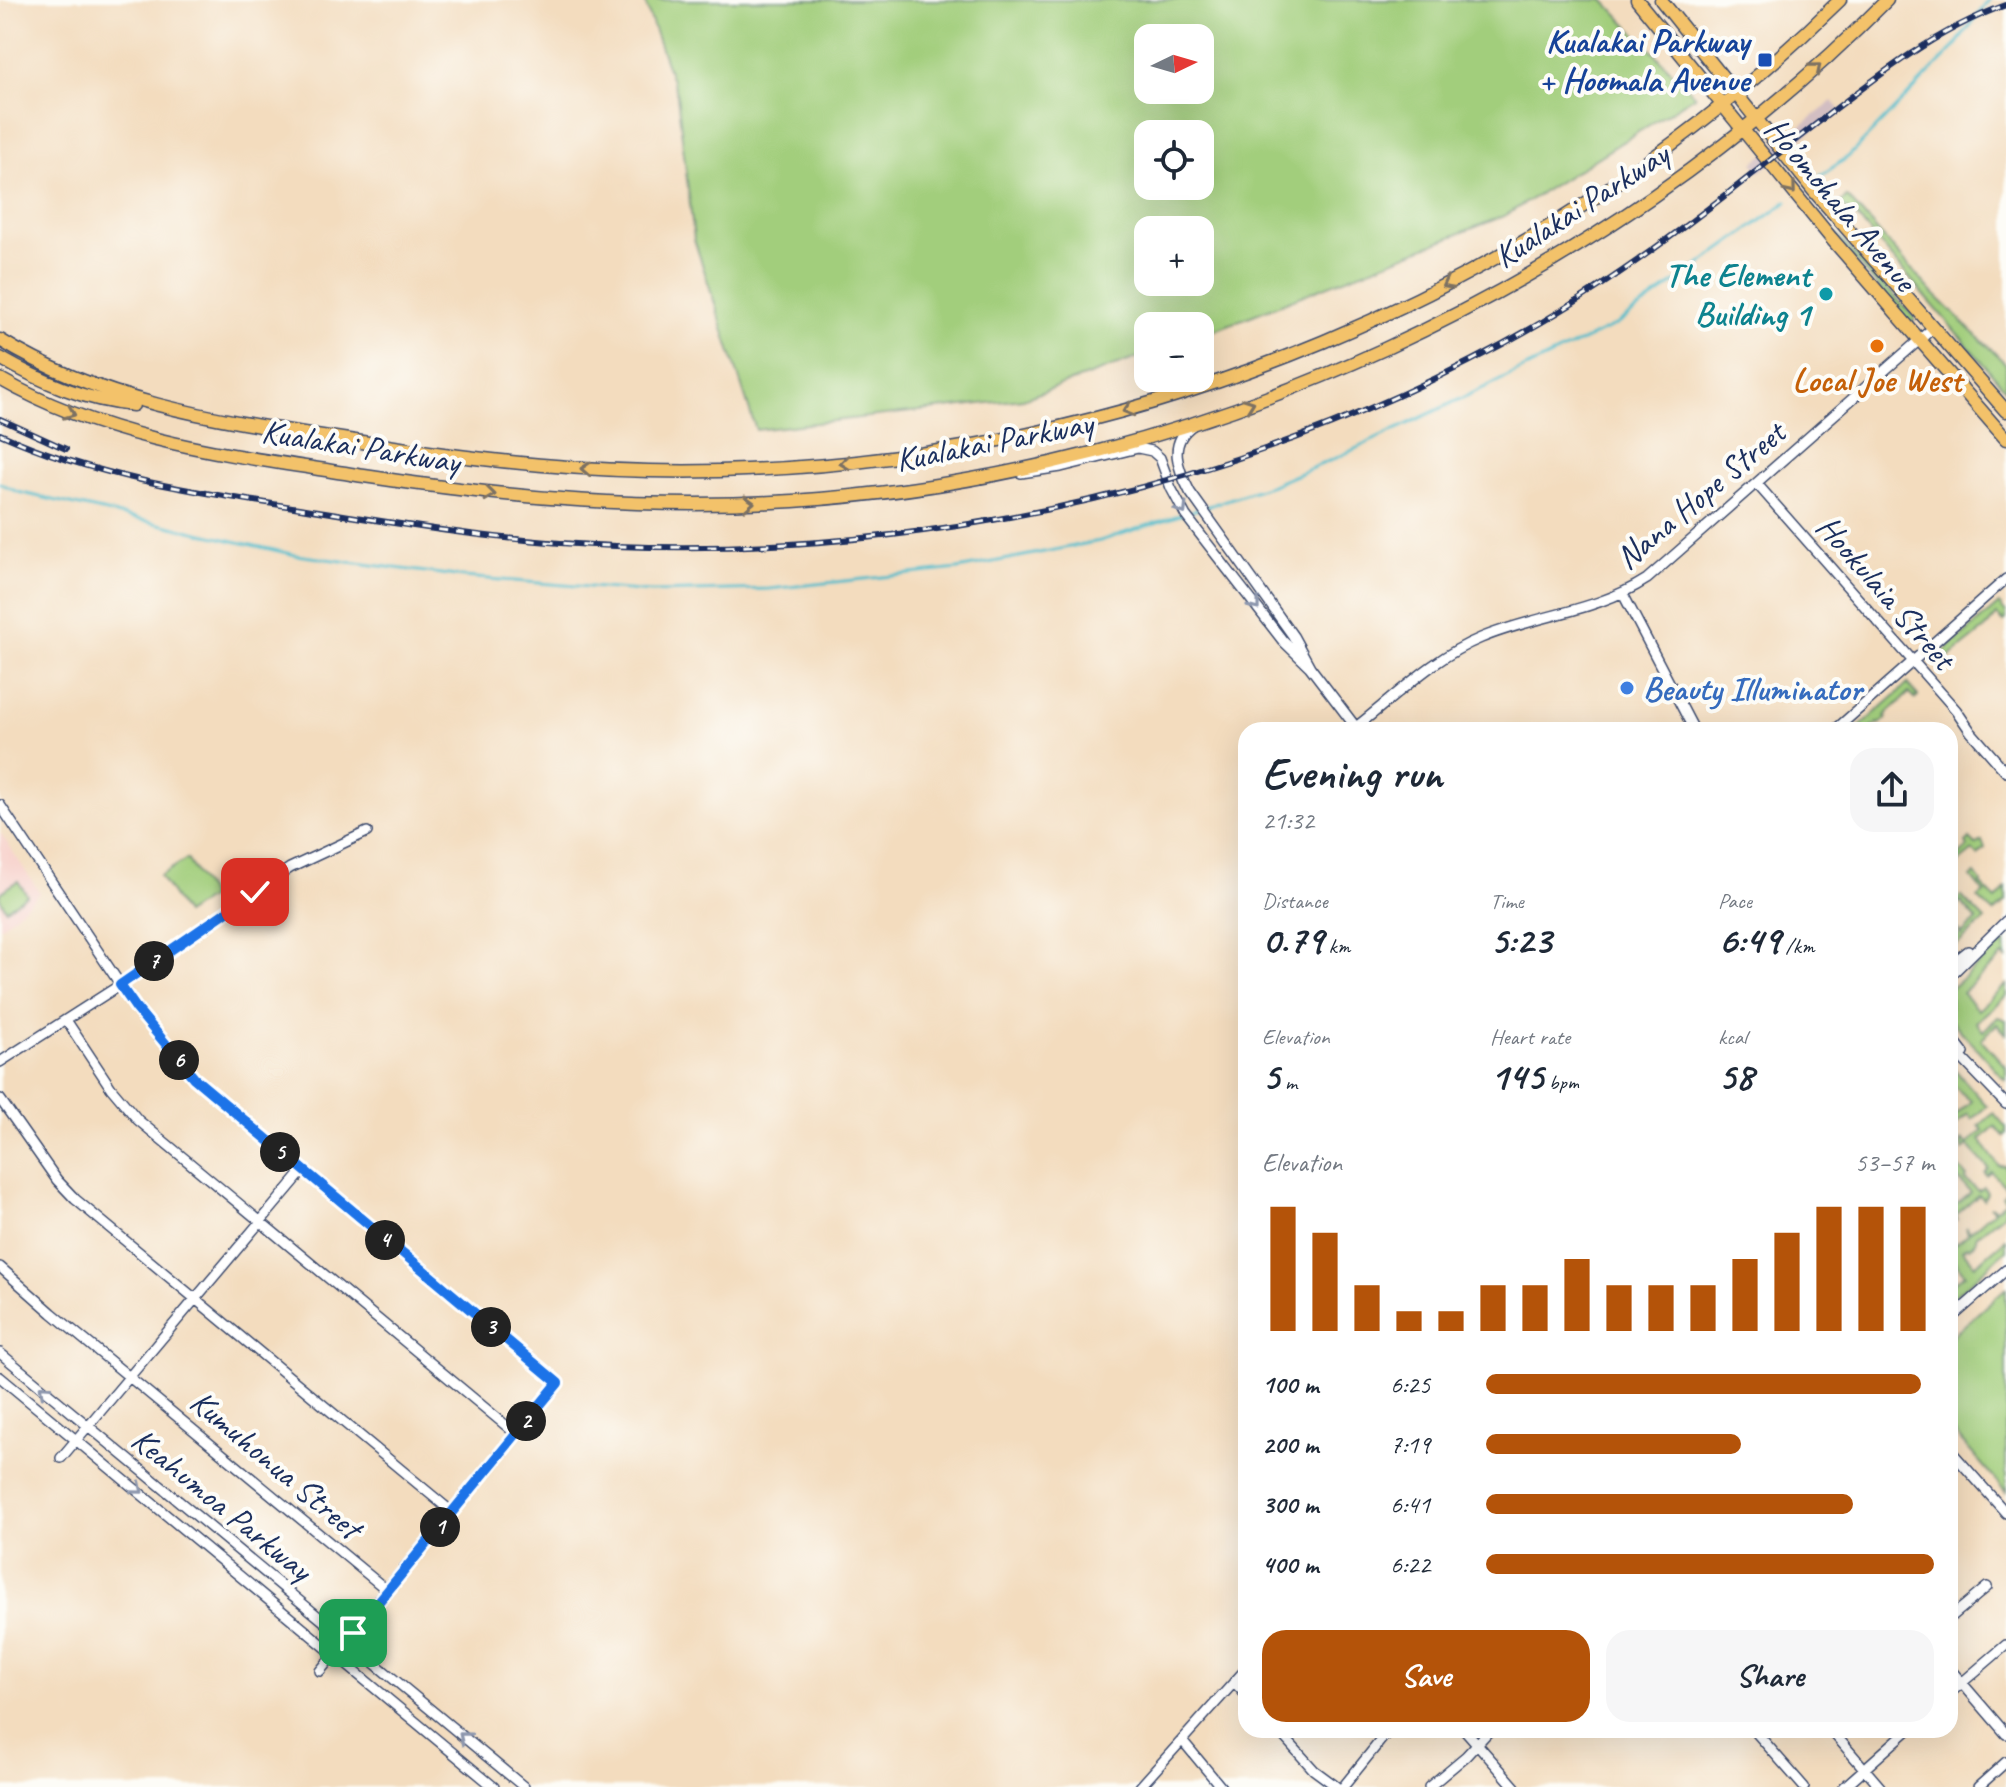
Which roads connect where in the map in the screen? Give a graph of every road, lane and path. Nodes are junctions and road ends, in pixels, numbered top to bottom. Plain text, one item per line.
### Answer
1 (1637, 0) edge
2 (1661, 0) edge
3 (1840, 0) edge
4 (1887, 0) edge
5 (1738, 95) junction
6 (1724, 106) junction
7 (1755, 118) junction
8 (1742, 128) junction
9 (1933, 328) junction
10 (0, 340) edge
11 (1919, 341) junction
12 (0, 358) edge
13 (0, 379) edge
14 (172, 410) junction
15 (2006, 411) edge
16 (1204, 419) junction
17 (2006, 439) edge
18 (976, 477) junction
19 (1757, 484) junction
20 (2006, 579) edge
21 (1623, 594) junction
22 (1913, 661) junction
23 (1310, 667) junction
24 (1350, 722) edge
25 (1364, 722) edge
26 (1690, 722) edge
27 (1844, 722) edge
28 (2006, 772) edge
29 (0, 805) edge
30 (367, 832) dead end
31 (2003, 924) edge
32 (1958, 959) edge
33 (1958, 968) edge
34 (120, 985) junction
35 (66, 1020) junction
36 (1958, 1045) edge
37 (1958, 1054) edge
38 (0, 1062) edge
39 (1989, 1085) junction
40 (0, 1099) edge
41 (2006, 1104) edge
42 (303, 1171) junction
43 (260, 1221) junction
44 (0, 1267) edge
45 (2006, 1270) edge
46 (194, 1300) junction
47 (1958, 1312) edge
48 (0, 1353) edge
49 (0, 1377) edge
50 (131, 1378) junction
51 (87, 1427) junction
52 (515, 1433) junction
53 (77, 1440) junction
54 (61, 1458) dead end
55 (1958, 1459) edge
56 (452, 1512) junction
57 (2006, 1513) edge
58 (1987, 1587) dead end
59 (388, 1591) junction
60 (1958, 1611) edge
61 (346, 1641) junction
62 (2006, 1645) edge
63 (336, 1653) junction
64 (320, 1671) dead end
65 (1238, 1678) edge
66 (1958, 1679) edge
67 (1234, 1682) junction
68 (1961, 1683) junction
69 (1238, 1686) edge
70 (1958, 1686) edge
71 (2006, 1734) edge
72 (1285, 1738) edge
73 (1383, 1738) edge
74 (1472, 1738) edge
75 (1481, 1738) edge
76 (1761, 1738) edge
77 (1838, 1738) edge
78 (1899, 1738) edge
79 (1182, 1740) junction
80 (1476, 1743) junction
81 (2006, 1762) edge
82 (1865, 1769) junction
83 (494, 1787) edge
84 (524, 1787) edge
85 (1140, 1787) edge
86 (1221, 1787) edge
87 (1337, 1787) edge
88 (1343, 1787) edge
89 (1429, 1787) edge
90 (1515, 1787) edge
91 (1804, 1787) edge
92 (1844, 1787) edge
93 (1880, 1787) edge
94 (1978, 1787) edge

1 - 6 main road, Ho’omohala Avenue
2 - 5 main road, Ho’omohala Avenue
3 - 5 main road, Kualakai Parkway
7 -> 4 main road, Kualakai Parkway
5 - 6 main road, Kualakai Parkway
5 - 7 main road, Ho’omohala Avenue
6 - 8 main road, Ho’omohala Avenue
6 -> 14 main road, Kualakai Parkway
7 - 8 main road, Kualakai Parkway
7 - 9 main road, Ho’omohala Avenue
8 -> 11 main road, Ho’omohala Avenue
16 -> 8 main road, Kualakai Parkway
9 - 11 street, Nana Hope Street
9 - 15 main road, Ho’omohala Avenue
10 - 14 main road, Kualakai Parkway
11 - 17 main road, Ho’omohala Avenue
11 - 19 street, Nana Hope Street
12 - 14 main road
13 -> 18 main road, Kualakai Parkway
16 - 18 main road, Kualakai Parkway
16 - 23 street
18 -> 23 street
19 - 21 street, Nana Hope Street
19 - 22 street, Hookulaia Street
20 - 22 street
21 - 25 street, Nana Hope Street
21 - 26 street
22 - 27 street
22 - 28 street, Hookulaia Street
23 - 24 street
29 - 34 street
30 - 34 street
31 - 32 street
31 - 33 street
34 - 35 street
34 - 42 street
35 - 38 street
35 - 43 street
36 - 39 street
37 - 39 street
39 - 41 street
40 - 46 street
42 - 43 street
42 - 52 street
43 - 46 street
43 - 52 street
44 - 50 street, Kumuhonua Street
45 - 47 street
46 - 50 street
46 - 56 street
51 -> 48 street, Keahumoa Parkway
49 - 53 street, Keahumoa Parkway
50 - 51 street
50 - 59 street, Kumuhonua Street
51 - 53 street
51 - 61 street, Keahumoa Parkway
52 - 56 street
53 - 54 street
53 -> 63 street, Keahumoa Parkway
55 - 57 street
56 - 59 street
58 - 60 street
59 - 61 street
61 - 63 street
84 -> 61 street, Keahumoa Parkway
62 - 68 street
63 - 64 street
63 - 83 street, Keahumoa Parkway
65 - 67 street
66 - 68 street
67 - 69 street
67 - 79 street
68 - 70 street
68 - 71 street
72 - 87 street
73 - 88 street
74 - 80 street
75 - 80 street
76 - 91 street
77 - 82 street
78 - 82 street
79 - 85 street
79 - 86 street
80 - 89 street
80 - 90 street
81 - 94 street
82 - 92 street
82 - 93 street

